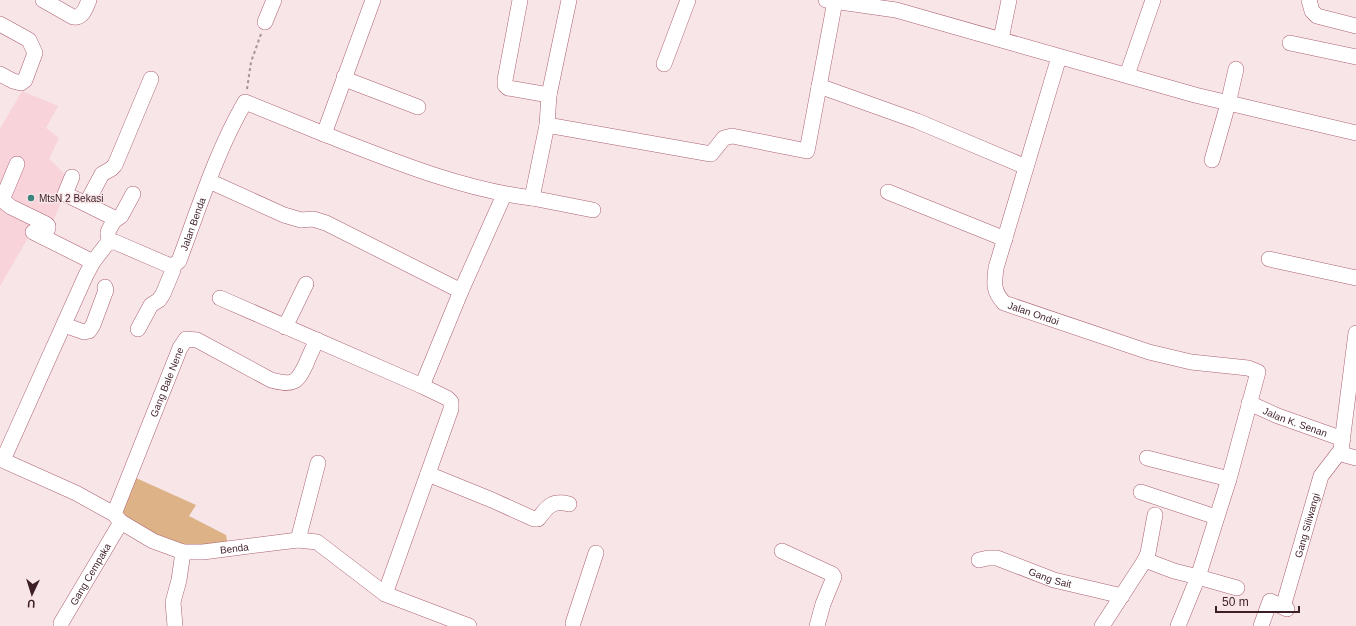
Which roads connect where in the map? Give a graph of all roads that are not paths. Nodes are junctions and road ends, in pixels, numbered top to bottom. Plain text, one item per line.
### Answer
1 (43, 0) edge
2 (89, 0) edge
3 (274, 0) edge
4 (373, 0) edge
5 (520, 0) edge
6 (570, 0) edge
7 (688, 0) edge
8 (1009, 0) edge
9 (1153, 0) edge
10 (1310, 0) edge
11 (830, 1) edge
12 (265, 22) road end
13 (0, 24) edge
14 (1356, 26) edge
15 (1000, 39) junction
16 (1290, 43) dead end
17 (1059, 57) junction
18 (1356, 57) edge
19 (664, 64) dead end
20 (1236, 69) dead end
21 (0, 74) edge
22 (1127, 75) junction
23 (344, 77) junction
24 (151, 79) dead end
25 (819, 86) junction
26 (549, 95) junction
27 (1228, 104) junction
28 (418, 107) dead end
29 (547, 125) junction
30 (1356, 132) edge
31 (324, 134) junction
32 (1212, 160) dead end
33 (17, 164) dead end
34 (1026, 166) junction
35 (72, 177) dead end
36 (209, 181) junction
37 (888, 192) dead end
38 (133, 194) dead end
39 (504, 195) junction
40 (532, 198) junction
41 (86, 204) junction
42 (593, 210) dead end
43 (114, 221) junction
44 (1005, 239) junction
45 (110, 242) junction
46 (1269, 259) dead end
47 (93, 262) junction
48 (173, 266) junction
49 (1356, 278) edge
50 (306, 284) dead end
51 (105, 287) dead end
52 (460, 291) junction
53 (220, 298) dead end
54 (64, 325) junction
55 (285, 327) junction
56 (138, 329) dead end
57 (1356, 332) edge
58 (316, 340) junction
59 (422, 386) junction
60 (1249, 403) junction
61 (1342, 444) junction
62 (1147, 458) dead end
63 (1356, 458) edge
64 (2, 460) edge
65 (318, 463) dead end
66 (428, 474) junction
67 (1228, 479) junction
68 (1141, 492) dead end
69 (569, 504) dead end
70 (1155, 515) dead end
71 (1216, 517) junction
72 (117, 518) junction
73 (298, 540) junction
74 (782, 551) dead end
75 (183, 552) junction
76 (596, 553) dead end
77 (979, 560) dead end
78 (1145, 560) junction
79 (1198, 577) junction
80 (1237, 588) dead end
81 (385, 594) junction
82 (1122, 596) junction
83 (574, 625) edge
84 (61, 626) edge
85 (175, 626) edge
86 (469, 626) edge
87 (817, 626) edge
88 (1102, 626) edge
89 (1178, 626) edge
90 (1261, 626) edge

1 - 2 street
3 - 12 street
4 - 23 street
5 - 26 street
6 - 26 street
7 - 19 street
8 - 15 street
9 - 22 street
10 - 14 street
11 - 15 street
11 - 25 street
13 - 21 street
15 - 17 street
16 - 18 street
17 - 22 street
17 - 34 street, Jalan Ondoi
20 - 27 street
22 - 27 street
23 - 28 street
23 - 31 street
24 - 41 street
25 - 29 street
25 - 34 street
26 - 29 street
27 - 30 street
27 - 32 street
29 - 40 street
31 - 36 street, Jalan Benda
31 - 39 street
33 - 47 street
34 - 44 street, Jalan Ondoi
35 - 41 street
36 - 48 street, Jalan Benda
36 - 52 street
37 - 44 street
38 - 43 street
39 - 40 street
39 - 52 street
40 - 42 street
41 - 43 street
43 - 45 street
44 - 60 street, Jalan Ondoi
45 - 47 street
45 - 48 street
46 - 49 street
47 - 54 street
48 - 56 street, Jalan Benda
50 - 55 street
51 - 54 street
52 - 59 street
53 - 55 street
54 - 64 street
55 - 58 street
57 - 61 street, Jalan K. Senan
58 - 59 street
58 - 72 street, Gang Bale Nene
59 - 66 street
60 - 61 street, Jalan K. Senan
60 - 67 street
61 - 63 street, Jalan K. Senan
61 - 90 street, Gang Siliwangi
62 - 67 street
64 - 72 street, Benda
65 - 73 street
66 - 69 street
66 - 81 street
67 - 71 street
68 - 71 street
70 - 78 street
71 - 79 street
72 - 75 street, Benda
72 - 84 street, Gang Cempaka
73 - 75 street, Benda
73 - 81 street, Benda
74 - 87 street
75 - 85 street
76 - 83 street
77 - 82 street, Gang Sait
78 - 79 street
78 - 82 street
79 - 80 street
79 - 89 street
81 - 86 street, Benda
82 - 88 street

